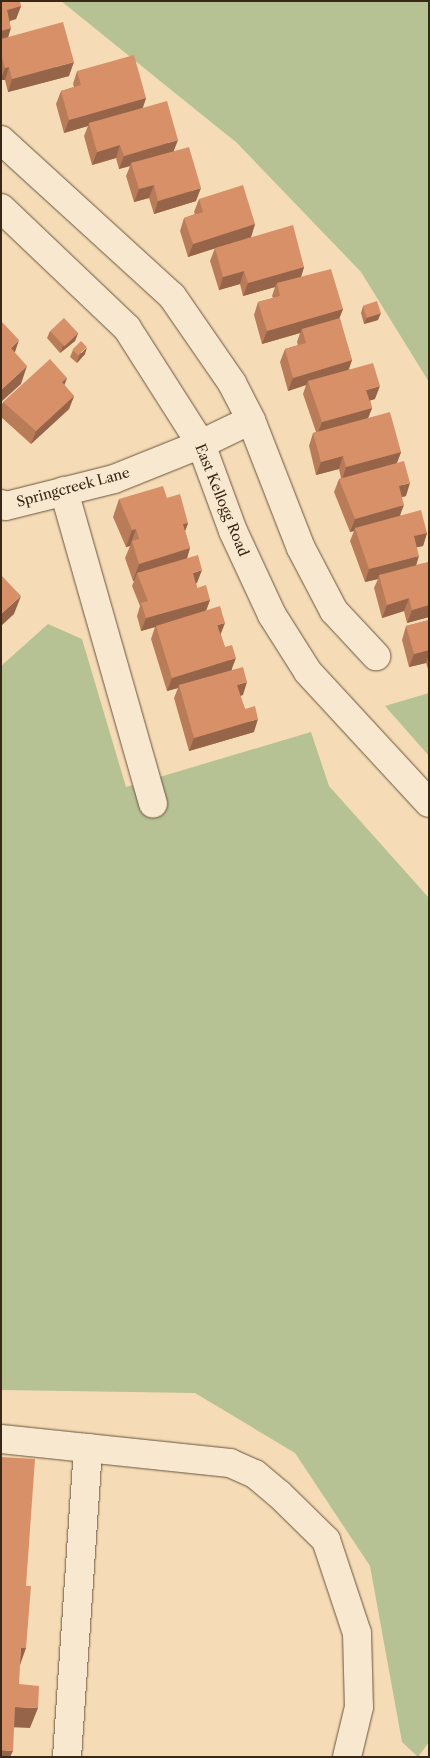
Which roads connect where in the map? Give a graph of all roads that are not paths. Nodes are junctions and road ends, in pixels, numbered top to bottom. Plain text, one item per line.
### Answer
1 (1, 140) edge
2 (1, 208) edge
3 (251, 420) junction
4 (201, 444) junction
5 (64, 491) junction
6 (1, 504) edge
7 (376, 656) dead end
8 (429, 803) edge
9 (153, 804) dead end
10 (1, 1439) edge
11 (88, 1448) junction
12 (67, 1757) edge
13 (347, 1757) edge

1 - 3 street
2 - 4 street, East Kellogg Road
3 - 4 street, Springcreek Lane
3 - 7 street
4 - 5 street, Springcreek Lane
4 - 8 street, East Kellogg Road
5 - 6 street, Springcreek Lane
5 - 9 street
10 - 11 street
11 - 12 street
11 - 13 street

